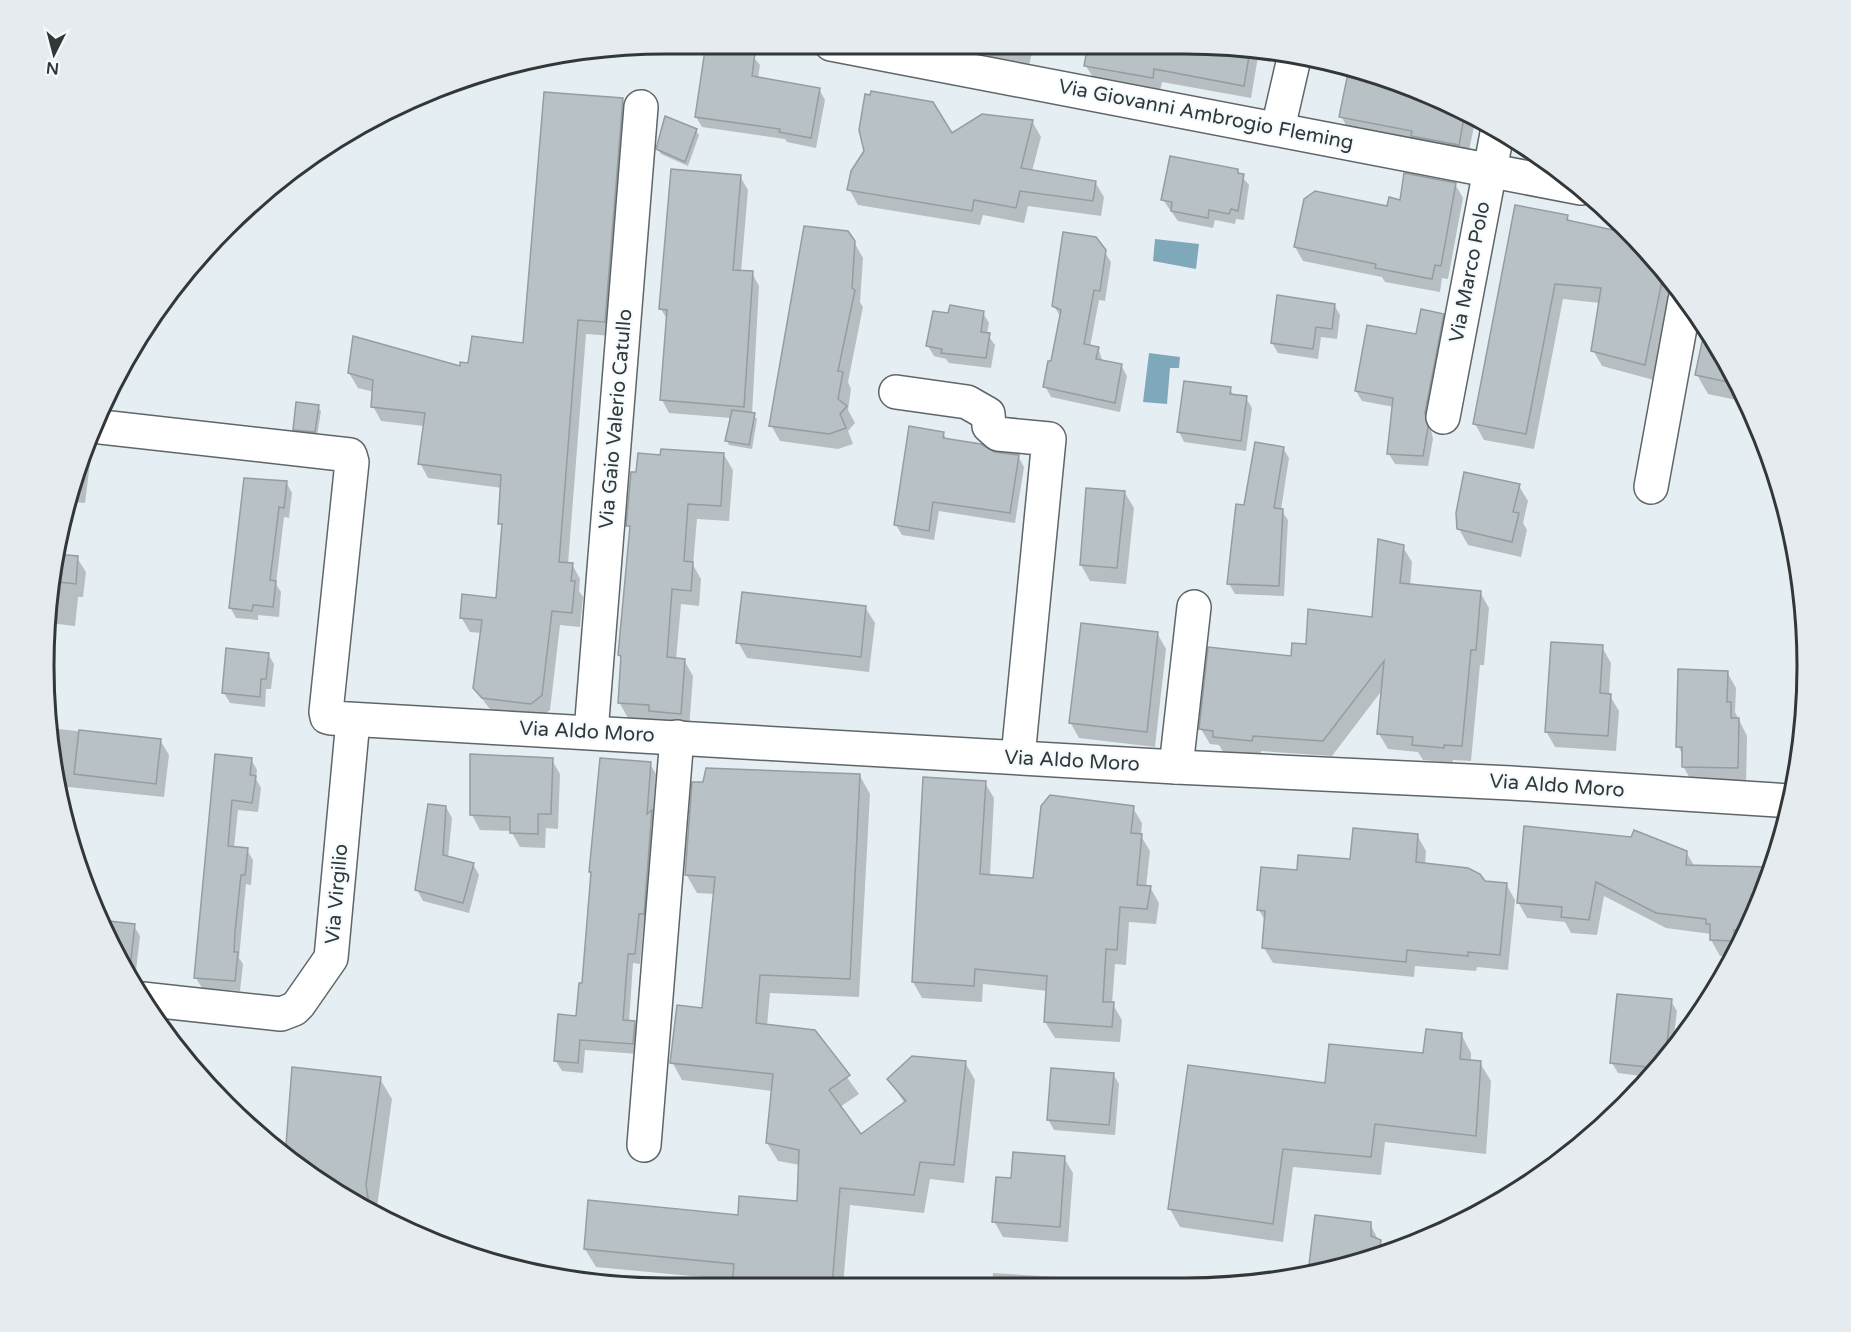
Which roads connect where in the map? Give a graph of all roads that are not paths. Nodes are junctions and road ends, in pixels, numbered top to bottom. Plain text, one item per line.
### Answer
1 (884, 54) edge
2 (1293, 64) edge
3 (641, 107) dead end
4 (1278, 128) junction
5 (1496, 139) edge
6 (1489, 170) junction
7 (1563, 185) edge
8 (1683, 310) edge
9 (896, 392) dead end
10 (1443, 417) dead end
11 (103, 427) edge
12 (1651, 487) dead end
13 (1194, 607) dead end
14 (353, 720) junction
15 (591, 732) junction
16 (677, 737) junction
17 (1018, 757) junction
18 (1176, 767) junction
19 (1781, 800) edge
20 (153, 1000) edge
21 (644, 1145) dead end

1 - 4 street, Via Giovanni Ambrogio Fleming
2 - 4 street
3 - 15 street, Via Gaio Valerio Catullo
4 - 6 street, Via Giovanni Ambrogio Fleming
5 - 6 street, Via Marco Polo
6 - 7 street, Via Giovanni Ambrogio Fleming
6 - 10 street, Via Marco Polo
8 - 12 street
9 - 17 street
11 - 14 street, Via Aldo Moro
13 - 18 street
14 - 15 street, Via Aldo Moro
14 - 20 street, Via Virgilio
15 - 16 street, Via Aldo Moro
16 - 17 street, Via Aldo Moro
16 - 21 street
17 - 18 street, Via Aldo Moro
18 - 19 street, Via Aldo Moro

